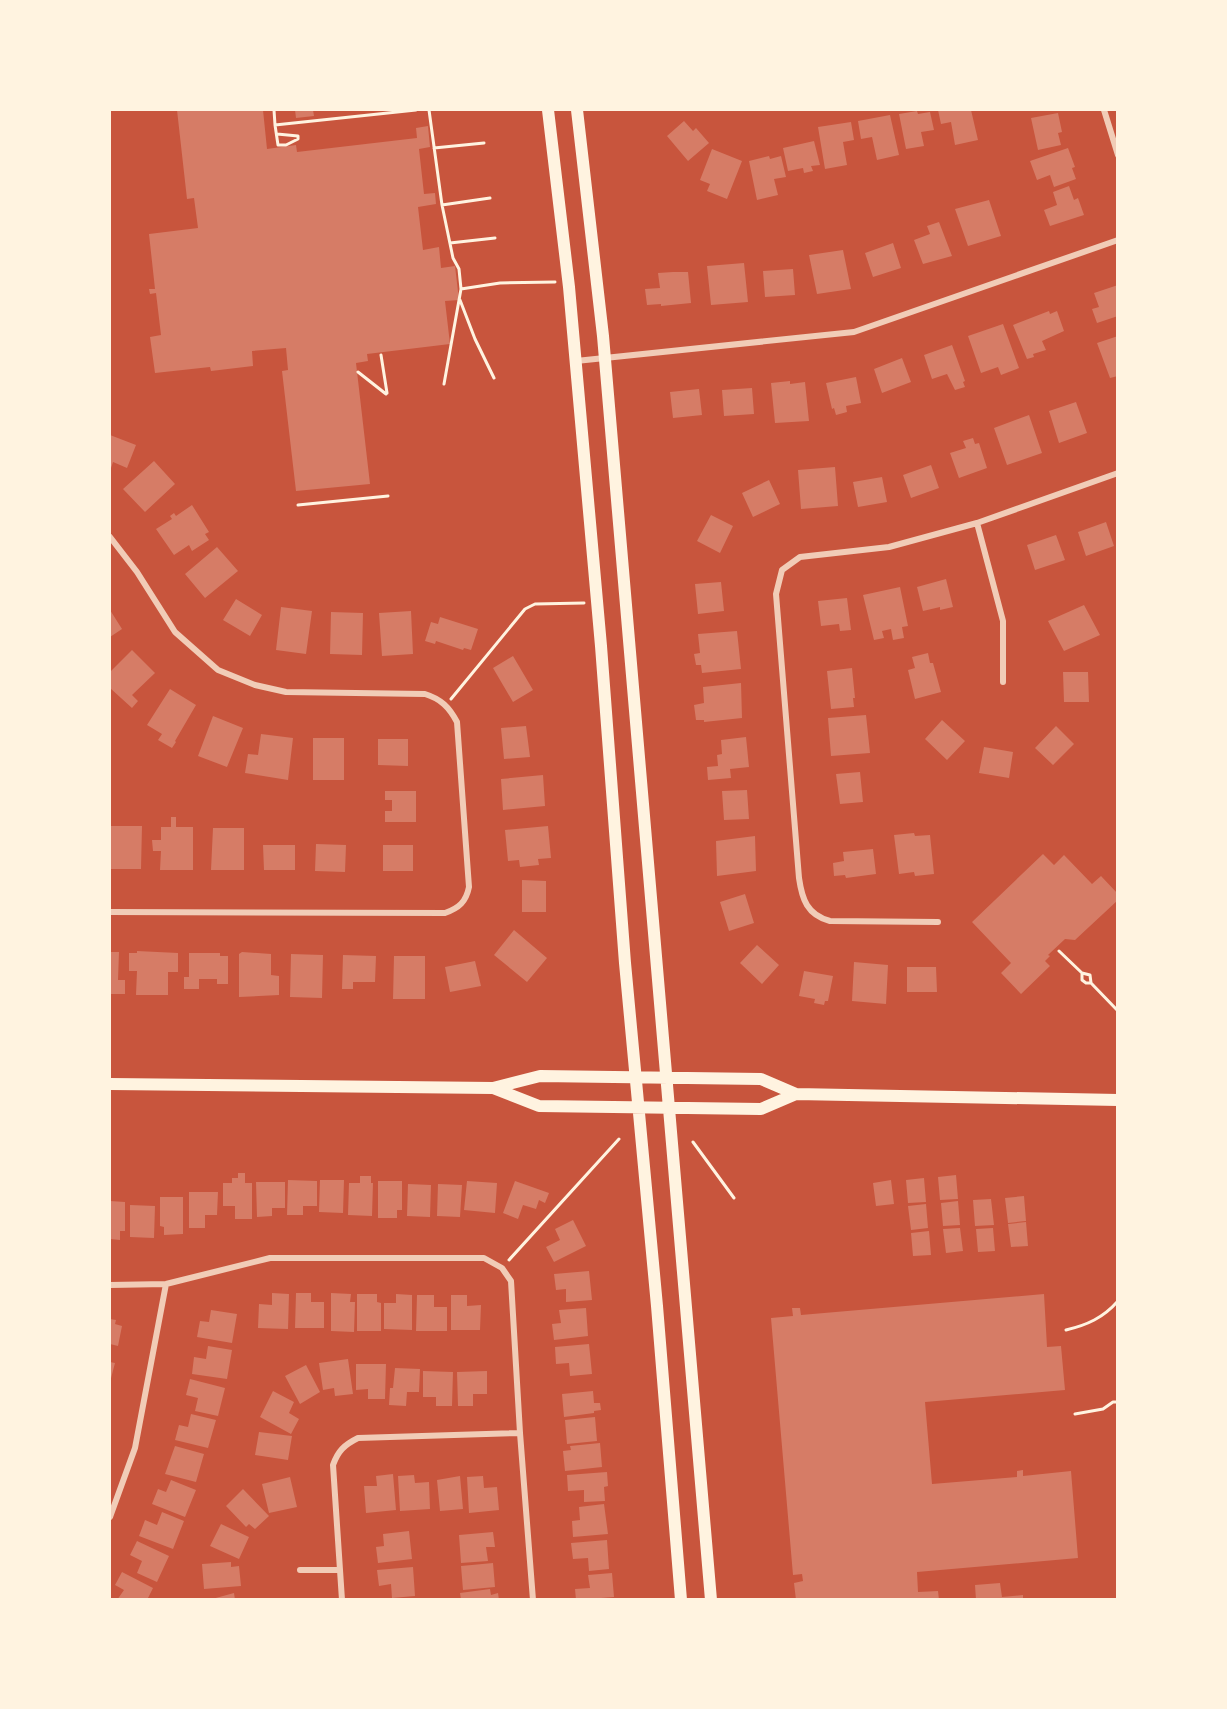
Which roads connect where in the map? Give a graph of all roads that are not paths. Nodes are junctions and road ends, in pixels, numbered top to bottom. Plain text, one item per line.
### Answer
1 (548, 110) edge
2 (577, 110) edge
3 (1104, 110) edge
4 (1118, 155) edge
5 (1118, 240) edge
6 (605, 358) junction
7 (575, 361) junction
8 (1118, 473) edge
9 (977, 523) junction
10 (110, 537) edge
11 (1003, 682) dead end
12 (110, 912) edge
13 (938, 922) dead end
14 (635, 1077) junction
15 (666, 1078) junction
16 (110, 1084) edge
17 (493, 1088) junction
18 (796, 1094) junction
19 (1118, 1100) edge
20 (638, 1107) junction
21 (668, 1107) junction
22 (166, 1284) junction
23 (110, 1285) edge
24 (520, 1433) junction
25 (110, 1517) edge
26 (300, 1570) dead end
27 (339, 1570) junction
28 (342, 1599) edge
29 (533, 1599) edge
30 (681, 1599) edge
31 (711, 1599) edge

1 - 7 main road
2 - 6 main road
3 - 4 street
5 - 6 street
6 - 7 street
6 - 15 main road
7 - 14 main road
8 - 9 street
9 - 11 street
9 - 13 street
10 - 12 street
14 - 15 main road
14 - 17 main road
14 - 20 main road
15 - 18 main road
15 - 21 main road
16 - 17 main road
17 - 20 main road
18 - 19 main road
18 - 21 main road
20 - 21 main road
20 - 30 main road
21 - 31 main road
22 - 23 street
22 - 24 street
22 - 25 street
24 - 27 street
24 - 29 street
26 - 27 street
27 - 28 street

